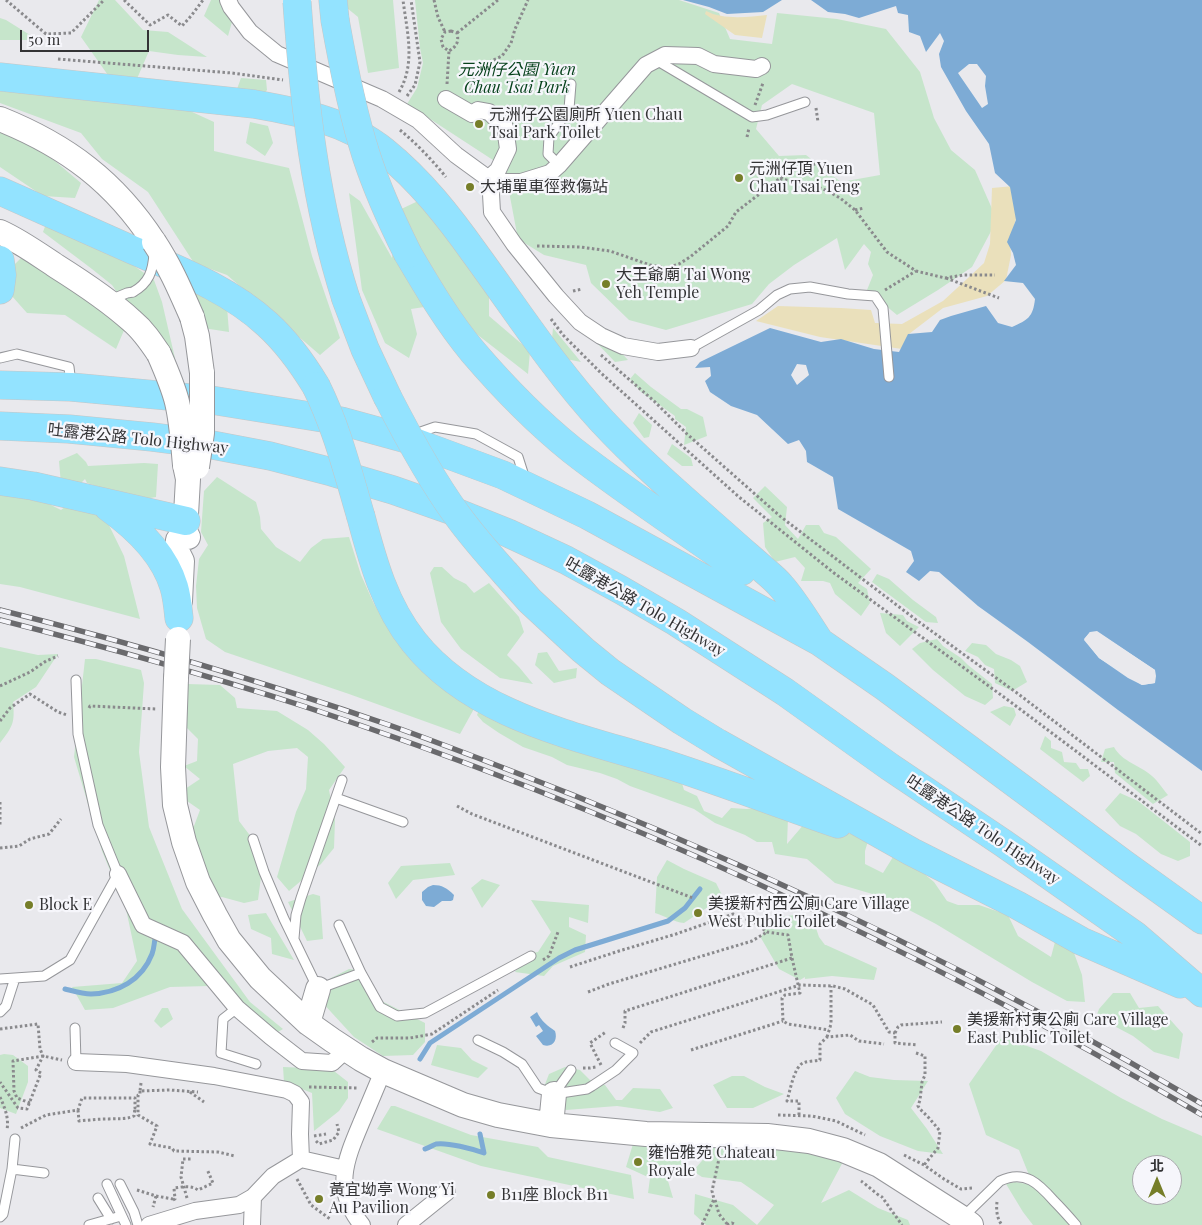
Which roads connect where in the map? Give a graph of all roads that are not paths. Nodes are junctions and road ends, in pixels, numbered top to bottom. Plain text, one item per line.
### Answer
1 (228, 0) edge
2 (297, 1) edge
3 (334, 10) edge
4 (656, 60) junction
5 (762, 66) road end
6 (0, 77) edge
7 (571, 84) dead end
8 (805, 102) dead end
9 (452, 103) road end
10 (0, 119) edge
11 (559, 165) junction
12 (491, 180) junction
13 (0, 191) edge
14 (0, 232) edge
15 (154, 242) junction
16 (0, 260) edge
17 (0, 290) edge
18 (108, 301) junction
19 (691, 348) joint
20 (0, 358) edge
21 (889, 377) dead end
22 (0, 385) edge
23 (71, 387) junction
24 (0, 426) edge
25 (190, 470) junction
26 (0, 481) edge
27 (101, 502) junction
28 (185, 527) junction
29 (801, 613) junction
30 (179, 628) junction
31 (820, 642) junction
32 (76, 680) dead end
33 (342, 780) dead end
34 (336, 798) junction
35 (403, 822) dead end
36 (253, 839) dead end
37 (912, 852) junction
38 (118, 874) junction
39 (1202, 920) edge
40 (339, 924) dead end
41 (294, 938) junction
42 (531, 956) dead end
43 (361, 973) junction
44 (0, 978) edge
45 (15, 978) junction
46 (318, 989) junction
47 (1202, 994) edge
48 (237, 1008) junction
49 (0, 1012) edge
50 (308, 1023) junction
51 (75, 1028) dead end
52 (478, 1040) dead end
53 (615, 1043) dead end
54 (347, 1049) junction
55 (76, 1062) joint
56 (256, 1064) dead end
57 (573, 1068) road end
58 (384, 1071) junction
59 (554, 1094) junction
60 (551, 1125) junction
61 (15, 1139) road end
62 (296, 1162) junction
63 (12, 1169) junction
64 (345, 1169) junction
65 (44, 1173) dead end
66 (106, 1184) dead end
67 (120, 1184) dead end
68 (447, 1192) dead end
69 (253, 1197) junction
70 (98, 1198) dead end
71 (121, 1216) junction
72 (0, 1217) edge
73 (111, 1219) junction
74 (967, 1222) edge
75 (141, 1223) edge
76 (89, 1225) edge
77 (126, 1225) edge
78 (252, 1225) edge
79 (362, 1225) edge
80 (406, 1225) edge
81 (1076, 1225) edge

1 - 12 street
2 - 37 highway, bridge
3 - 29 highway, bridge
4 - 5 street
4 - 8 lane
4 - 11 street
6 - 29 highway
7 - 11 lane
9 - 12 street
10 - 15 main road
11 - 12 street
12 - 19 street
13 - 37 highway, bridge
14 - 18 main road
15 - 18 lane, bridge
15 - 25 main road, bridge
16 - 17 highway
18 - 25 main road, bridge
19 - 21 lane
20 - 23 lane
22 - 23 highway
23 - 31 highway
24 - 47 highway, 吐露港公路 Tolo Highway
25 - 28 main road
26 - 27 highway
27 - 28 highway
27 - 30 highway
28 - 30 main road
29 - 31 highway
30 - 50 main road, bridge
31 - 39 highway
32 - 38 lane
33 - 34 lane
34 - 35 lane
34 - 41 lane
36 - 41 lane
37 - 47 highway
38 - 45 lane
38 - 48 street
40 - 43 lane
41 - 46 lane
42 - 43 lane
43 - 46 lane
44 - 45 lane
45 - 49 lane
46 - 50 main road
48 - 54 street
48 - 56 lane
50 - 54 main road
51 - 55 lane
52 - 59 lane
53 - 59 lane
54 - 58 main road
55 - 62 street
57 - 59 lane
58 - 60 main road
58 - 64 street
59 - 60 main road
60 - 74 main road
61 - 63 lane
62 - 64 street
62 - 69 street
63 - 65 lane
63 - 72 lane
64 - 79 street
66 - 71 lane
67 - 75 lane
68 - 80 street
69 - 75 street
69 - 78 street
70 - 73 lane
71 - 73 lane
71 - 77 lane
73 - 76 lane
74 - 81 lane

